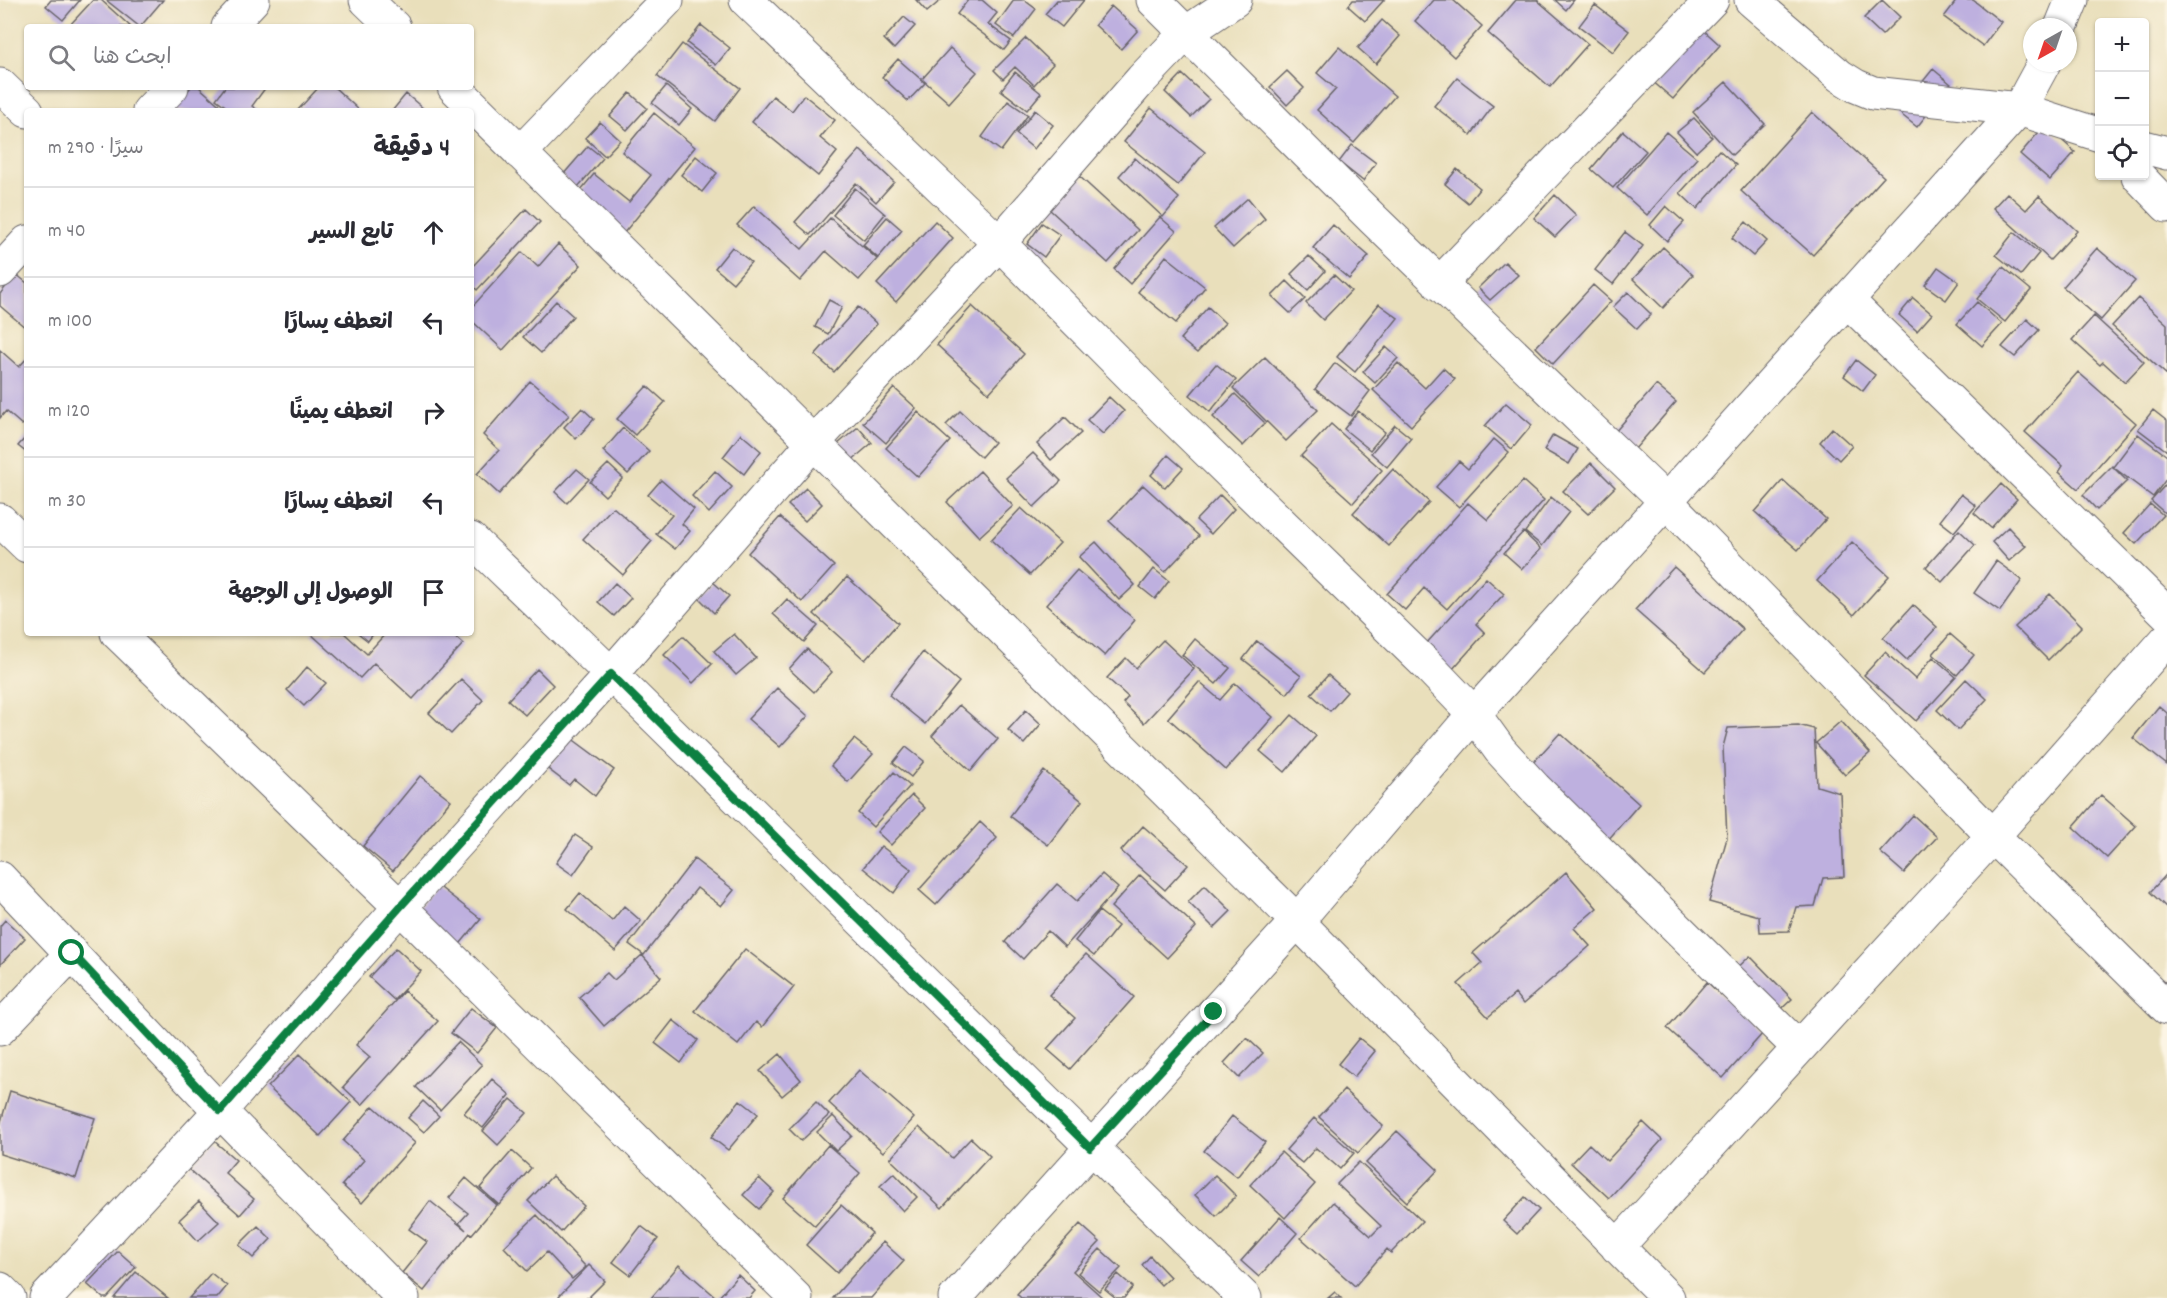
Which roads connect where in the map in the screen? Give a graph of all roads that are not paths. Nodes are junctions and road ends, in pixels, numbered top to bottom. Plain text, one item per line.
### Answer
1 (253, 0) edge
2 (366, 0) edge
3 (667, 0) edge
4 (746, 0) edge
5 (1153, 0) edge
6 (1234, 0) edge
7 (1712, 0) edge
8 (1751, 0) edge
9 (2072, 0) edge
10 (2065, 18) edge
11 (231, 24) edge
12 (391, 24) edge
13 (1186, 33) junction
14 (2039, 72) edge
15 (0, 85) edge
16 (169, 90) edge
17 (457, 90) edge
18 (24, 108) edge
19 (152, 108) edge
20 (2019, 109) junction
21 (2095, 133) edge
22 (2149, 148) edge
23 (520, 153) junction
24 (2167, 153) edge
25 (2142, 180) edge
26 (2167, 206) edge
27 (999, 243) junction
28 (24, 245) edge
29 (0, 271) edge
30 (1439, 284) junction
31 (1847, 300) junction
32 (814, 442) junction
33 (1666, 501) junction
34 (0, 520) edge
35 (474, 542) edge
36 (24, 543) edge
37 (2167, 614) edge
38 (120, 636) edge
39 (2167, 639) edge
40 (611, 674) junction
41 (1474, 714) junction
42 (1993, 836) junction
43 (0, 878) edge
44 (400, 907) junction
45 (1297, 921) junction
46 (72, 953) junction
47 (2167, 1008) edge
48 (0, 1029) edge
49 (1799, 1048) junction
50 (220, 1111) junction
51 (1090, 1148) junction
52 (1617, 1247) junction
53 (0, 1289) edge
54 (9, 1298) edge
55 (46, 1298) edge
56 (403, 1298) edge
57 (796, 1298) edge
58 (956, 1298) edge
59 (1245, 1298) edge
60 (1668, 1298) edge

1 - 11 street
2 - 12 street
3 - 23 street
4 - 27 street
5 - 13 street
6 - 13 street
7 - 30 street
8 - 20 street
9 - 10 street
13 - 27 street
13 - 30 street
14 - 20 street
15 - 18 street
16 - 19 street
17 - 23 street
20 - 21 street
20 - 31 street
22 - 24 street
23 - 32 street
25 - 26 street
27 - 32 street
27 - 41 street
28 - 29 street
30 - 33 street
31 - 33 street
31 - 37 street
32 - 40 street
32 - 45 street
33 - 41 street
33 - 42 street
34 - 36 street
35 - 40 street
38 - 44 street
39 - 42 street
40 - 44 street
40 - 51 street
41 - 45 street
41 - 49 street
42 - 47 street
42 - 49 street
43 - 46 street
44 - 50 street
44 - 57 street
45 - 51 street
45 - 52 street
46 - 48 street
46 - 50 street
49 - 52 street
50 - 55 street
50 - 56 street
51 - 58 street
51 - 59 street
52 - 60 street
53 - 54 street

